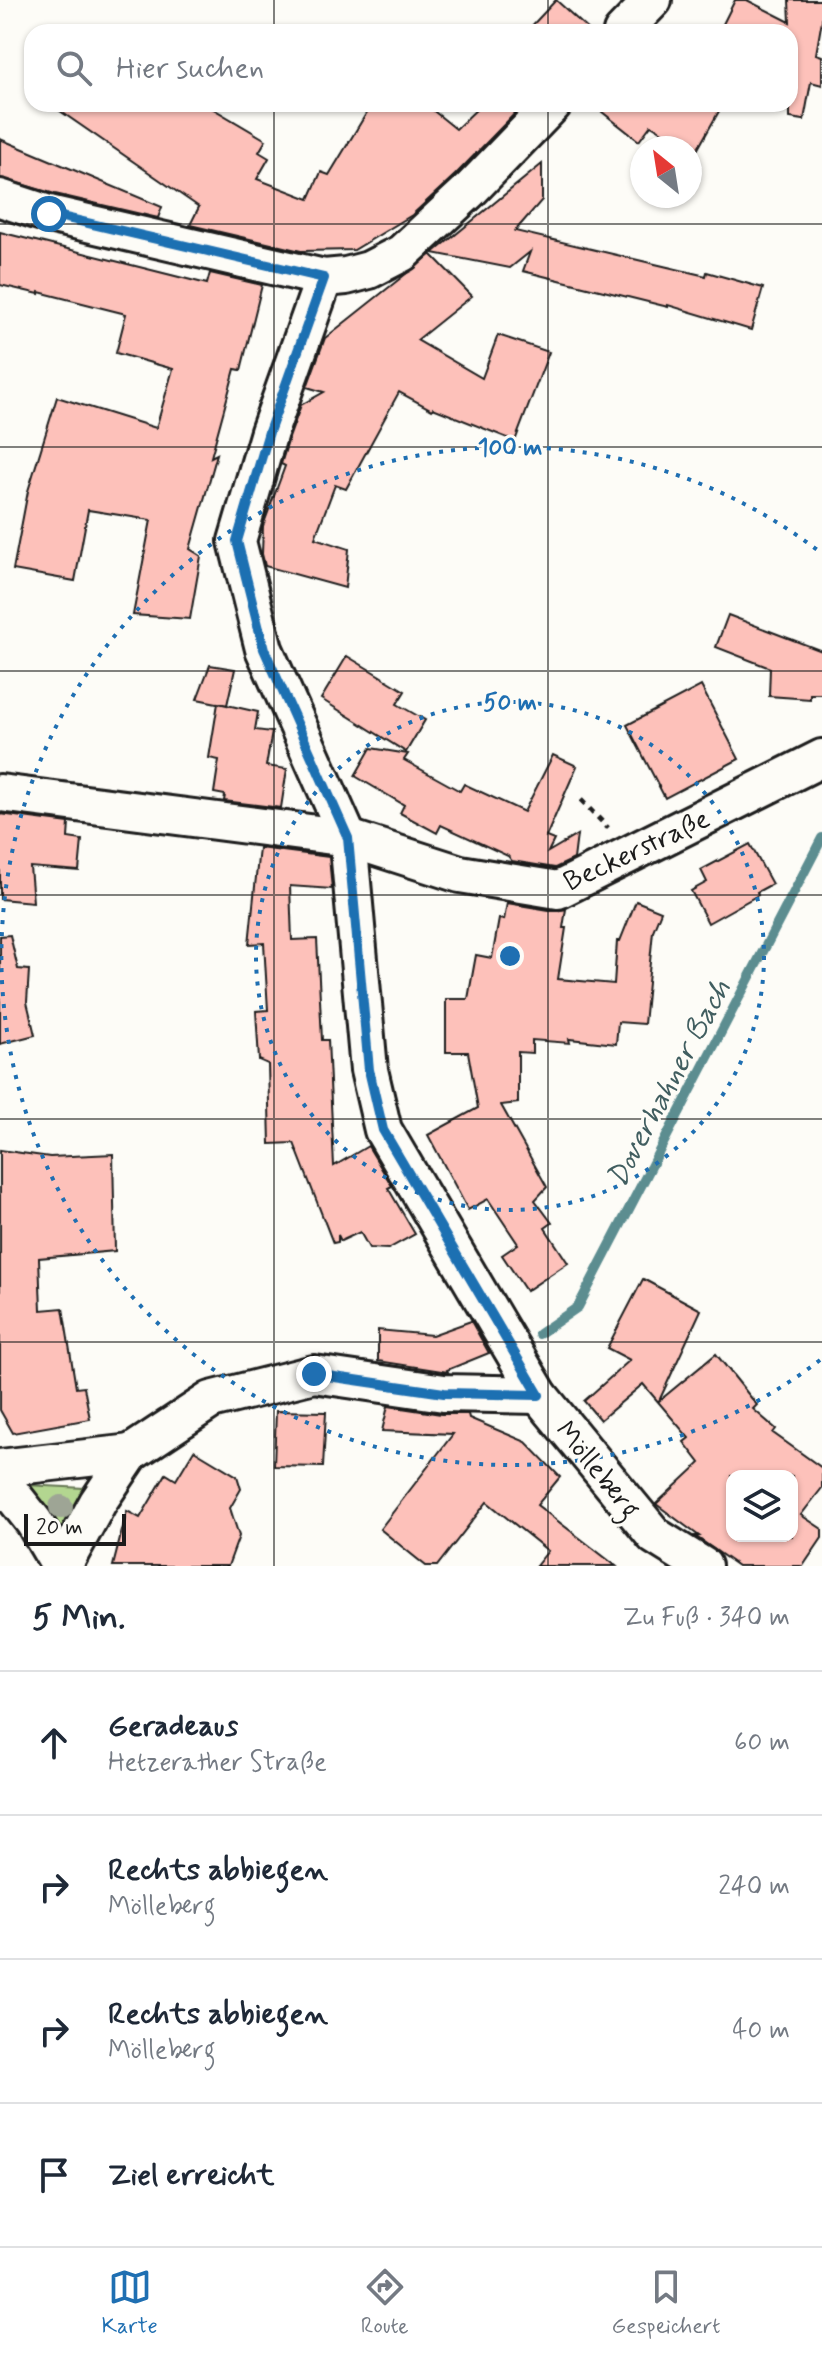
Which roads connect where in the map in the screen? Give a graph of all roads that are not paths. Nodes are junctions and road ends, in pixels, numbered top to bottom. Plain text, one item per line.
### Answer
1 (653, 0) edge
2 (630, 24) edge
3 (545, 112) edge
4 (0, 198) edge
5 (324, 278) junction
6 (822, 758) edge
7 (0, 793) edge
8 (348, 838) junction
9 (539, 1395) junction
10 (131, 1453) junction
11 (0, 1468) edge
12 (0, 1479) edge
13 (61, 1566) edge
14 (703, 1566) edge

1 - 2 street
3 - 5 street
4 - 5 street
5 - 8 street, Mölleberg
6 - 8 street, Beckerstraße
7 - 8 street, Beckerstraße
8 - 9 street, Mölleberg
9 - 10 street, Mölleberg
9 - 14 street, Mölleberg
10 - 11 street, Mölleberg
10 - 13 street, Mölleberg
12 - 13 street

